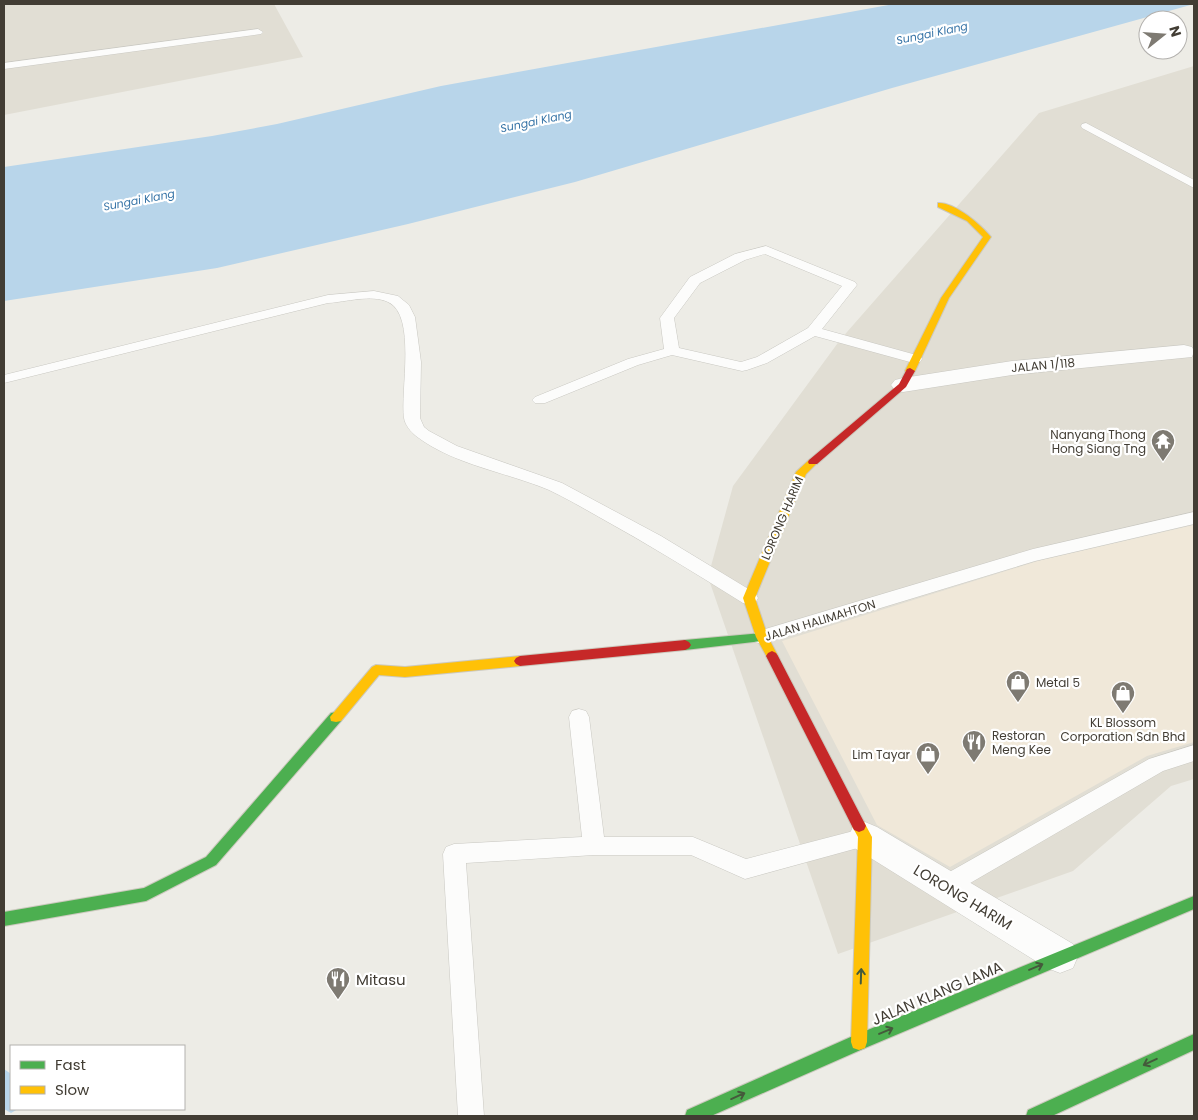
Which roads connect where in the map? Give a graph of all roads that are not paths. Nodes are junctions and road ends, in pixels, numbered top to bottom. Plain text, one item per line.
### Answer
1 (258, 32) dead end
2 (4, 66) edge
3 (1086, 126) dead end
4 (1194, 185) edge
5 (941, 205) dead end
6 (812, 330) junction
7 (672, 351) junction
8 (1184, 352) dead end
9 (915, 359) junction
10 (4, 379) edge
11 (903, 385) junction
12 (540, 400) dead end
13 (1194, 518) edge
14 (749, 598) junction
15 (762, 638) junction
16 (579, 717) dead end
17 (1194, 753) edge
18 (865, 837) junction
19 (594, 846) junction
20 (945, 886) junction
21 (1194, 902) edge
22 (4, 919) edge
23 (1060, 956) junction
24 (860, 1042) junction
25 (1194, 1042) edge
26 (471, 1116) edge
27 (693, 1116) edge
28 (1034, 1116) edge

1 - 2 lane
3 - 4 lane
5 - 9 street, LORONG HARIM
6 - 7 lane
6 - 7 lane
6 - 9 lane
7 - 12 lane
8 - 11 street, JALAN 1/118
9 - 11 street, LORONG HARIM
10 - 14 lane
11 - 14 street, LORONG HARIM
13 - 15 lane, JALAN HALIMAHTON
14 - 15 street
15 - 18 street
15 - 22 street, JALAN HALIMAHTON
16 - 19 lane
17 - 20 lane
18 - 19 lane
18 - 20 street, LORONG HARIM
24 -> 18 street
19 - 26 lane
20 - 23 street, LORONG HARIM
21 - 23 street, JALAN KLANG LAMA
24 -> 23 street, JALAN KLANG LAMA
27 -> 24 street, JALAN KLANG LAMA
25 -> 28 street

